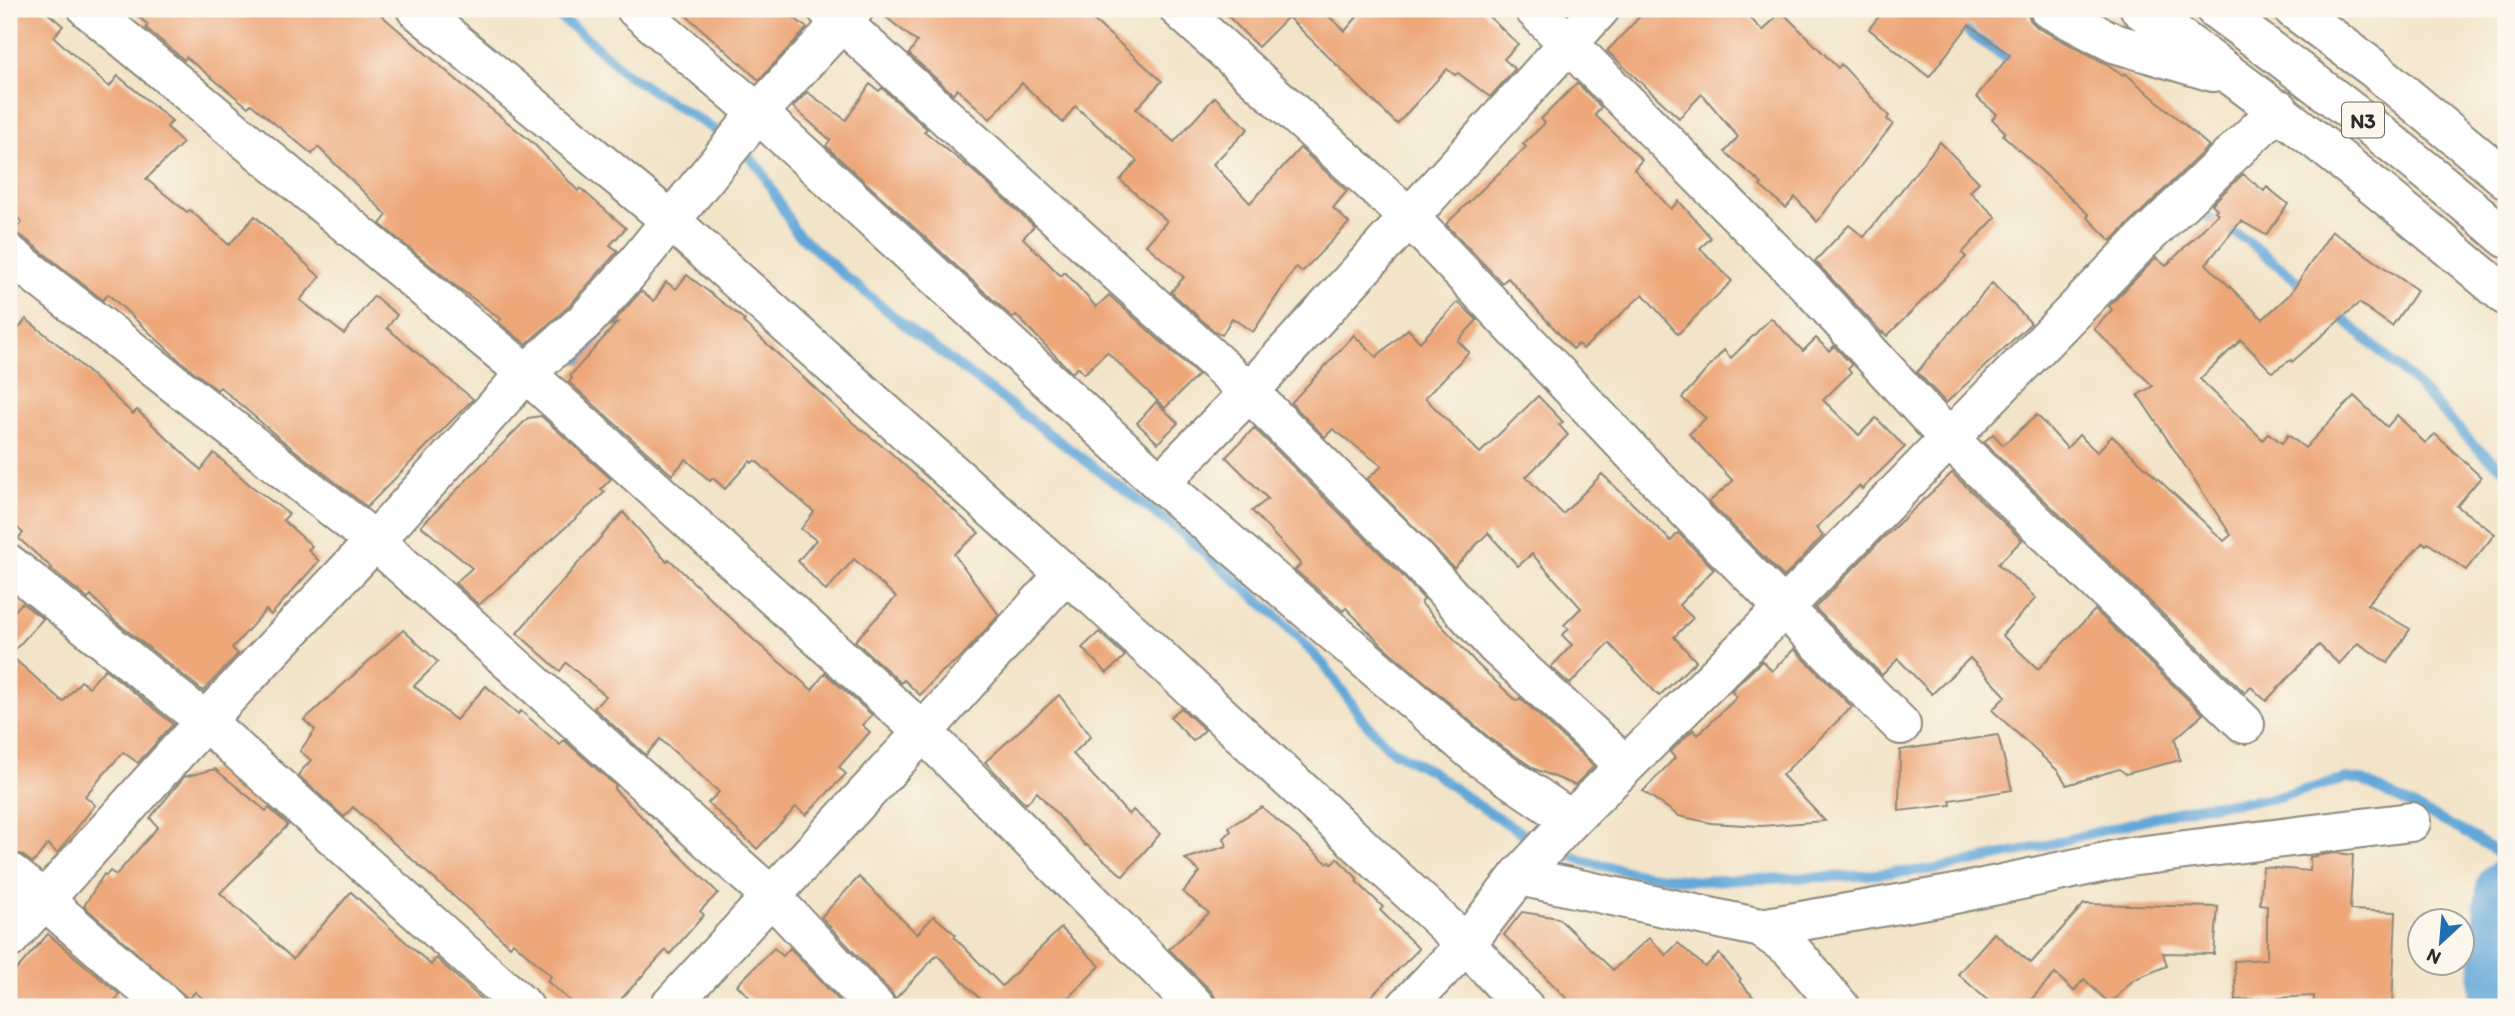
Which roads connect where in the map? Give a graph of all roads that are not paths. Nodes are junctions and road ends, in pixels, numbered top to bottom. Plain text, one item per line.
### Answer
1 (88, 9) edge
2 (416, 9) edge
3 (636, 9) edge
4 (1179, 9) edge
5 (1534, 9) edge
6 (1600, 9) edge
7 (2049, 9) edge
8 (2140, 9) edge
9 (2215, 9) edge
10 (2293, 9) edge
11 (841, 13) edge
12 (1569, 42) junction
13 (2241, 80) junction
14 (2279, 109) junction
15 (758, 113) junction
16 (2506, 179) edge
17 (1409, 217) junction
18 (670, 220) junction
19 (2506, 238) edge
20 (9, 254) edge
21 (2506, 296) edge
22 (526, 373) junction
23 (1249, 392) junction
24 (1948, 438) junction
25 (1160, 483) junction
26 (375, 541) junction
27 (9, 564) edge
28 (1065, 574) junction
29 (1783, 608) junction
30 (205, 722) junction
31 (2245, 724) dead end
32 (1901, 725) dead end
33 (923, 732) junction
34 (1625, 765) junction
35 (1571, 820) junction
36 (2411, 822) dead end
37 (9, 872) edge
38 (1518, 876) junction
39 (772, 897) junction
40 (43, 899) junction
41 (1760, 928) junction
42 (9, 939) edge
43 (1465, 944) junction
44 (167, 1007) edge
45 (524, 1007) edge
46 (669, 1007) edge
47 (875, 1007) edge
48 (1196, 1007) edge
49 (1406, 1007) edge
50 (1524, 1007) edge
51 (1840, 1007) edge

1 - 22 main road
2 - 18 main road
3 - 15 main road
4 - 17 main road
5 - 12 main road
6 - 12 main road
7 - 13 main road
8 - 13 main road
9 - 19 main road, N3
10 - 16 main road
11 - 15 main road
11 - 23 main road
12 - 17 main road
12 - 24 main road
13 - 14 main road
14 - 21 main road
14 - 24 main road
15 - 18 main road
15 - 25 main road
17 - 23 main road
17 - 29 main road
18 - 22 main road
18 - 28 main road
20 - 26 main road
22 - 26 main road
22 - 33 main road
23 - 25 main road
23 - 34 main road
24 - 29 main road
24 - 31 main road
25 - 35 main road
26 - 30 main road
26 - 39 main road
27 - 30 main road
28 - 33 main road
28 - 43 main road
29 - 32 main road
29 - 34 main road
30 - 40 main road
30 - 45 main road
33 - 39 main road
33 - 48 main road
34 - 35 main road
35 - 38 main road
36 - 41 main road
37 - 40 main road
38 - 41 main road
38 - 43 main road
39 - 46 main road
39 - 47 main road
40 - 42 main road
40 - 44 main road
41 - 51 main road
43 - 49 main road
43 - 50 main road

